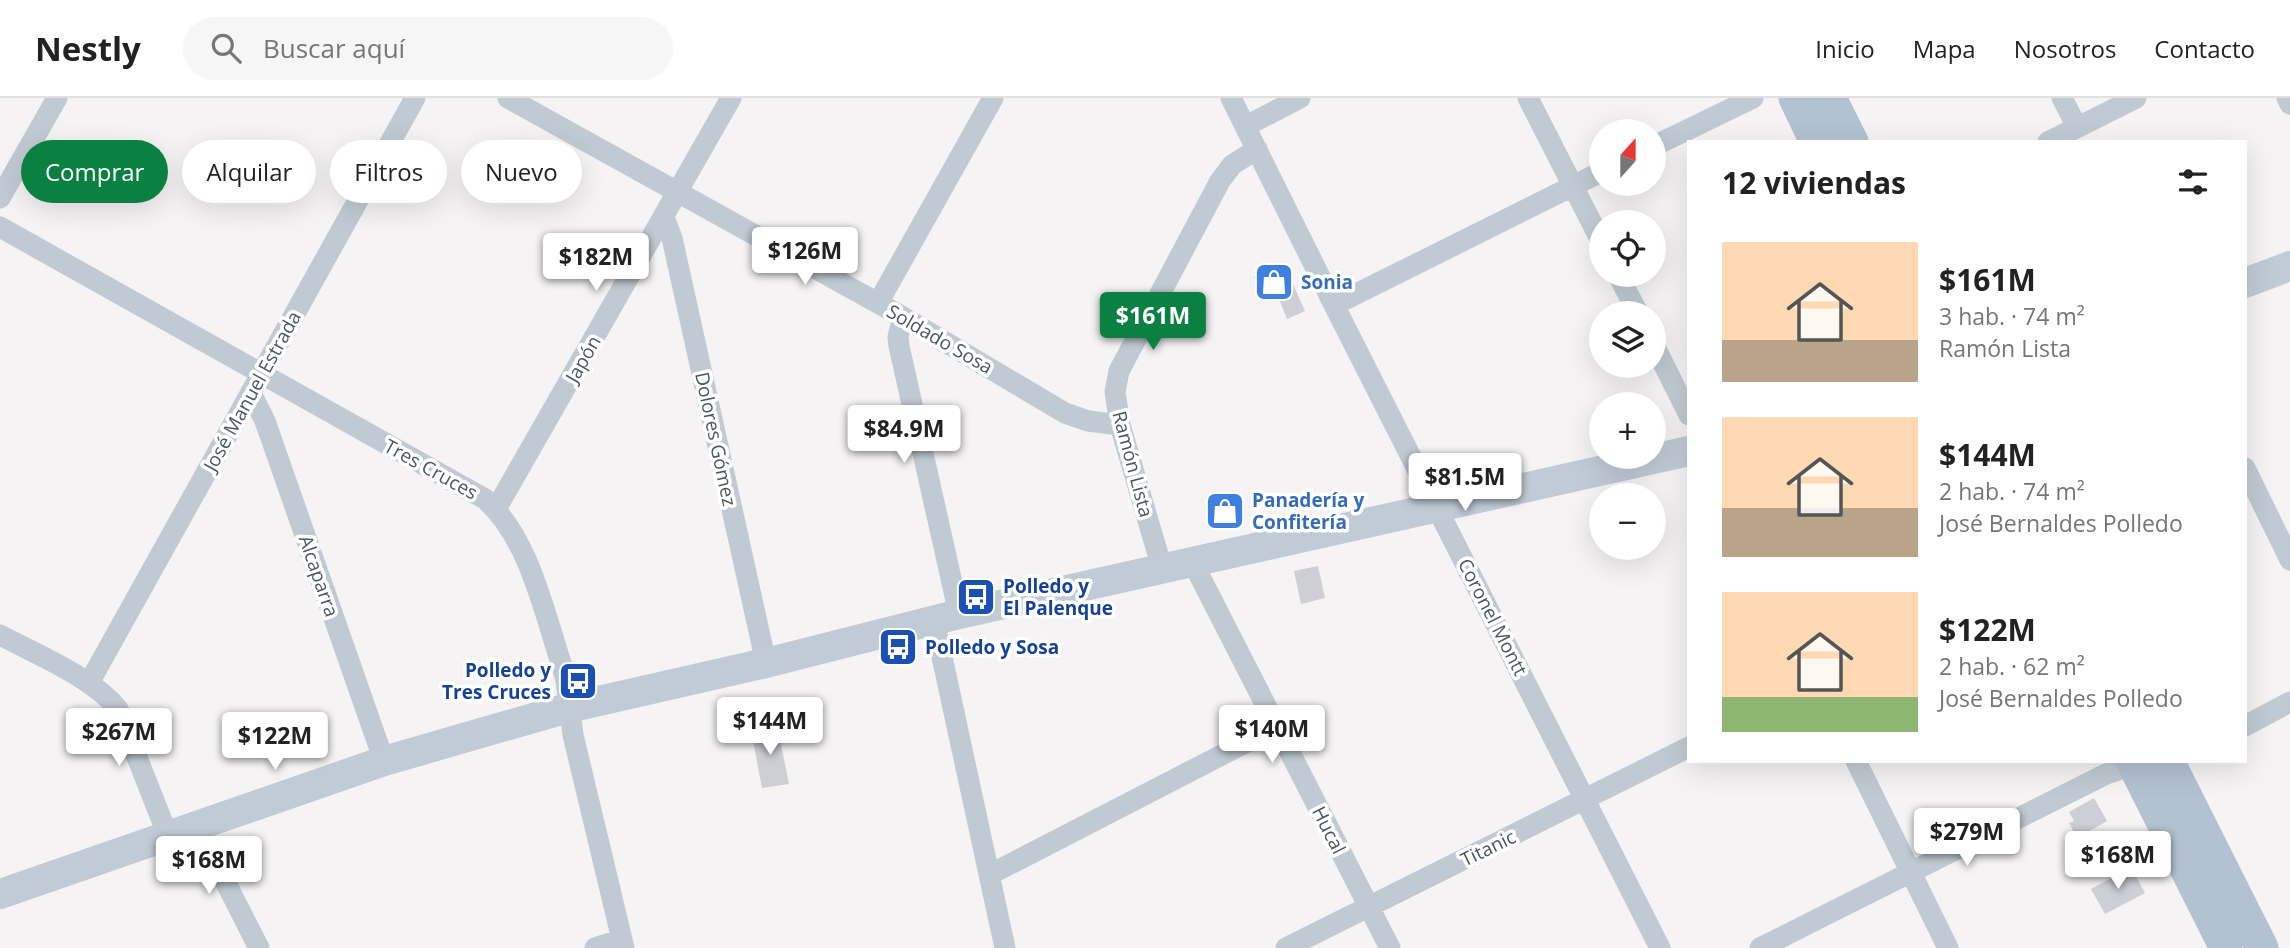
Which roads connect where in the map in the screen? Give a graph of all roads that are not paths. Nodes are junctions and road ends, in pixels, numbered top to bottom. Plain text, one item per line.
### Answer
1 (57, 98) edge
2 (415, 98) edge
3 (508, 98) edge
4 (732, 98) edge
5 (993, 98) edge
6 (1231, 98) edge
7 (1300, 98) edge
8 (1528, 98) edge
9 (1753, 98) edge
10 (1795, 98) edge
11 (1830, 98) edge
12 (2062, 98) edge
13 (2136, 98) edge
14 (2287, 98) edge
15 (2290, 104) edge
16 (1245, 126) junction
17 (2077, 127) junction
18 (1666, 140) edge
19 (1815, 140) edge
20 (1851, 140) edge
21 (2052, 140) edge
22 (1257, 149) junction
23 (1589, 178) edge
24 (1573, 186) junction
25 (678, 192) junction
26 (0, 198) edge
27 (664, 217) junction
28 (1589, 217) edge
29 (0, 227) edge
30 (2290, 266) edge
31 (2247, 282) edge
32 (878, 303) junction
33 (1334, 306) junction
34 (903, 317) junction
35 (1666, 369) edge
36 (261, 374) junction
37 (251, 393) junction
38 (1687, 411) edge
39 (1119, 425) junction
40 (1687, 450) edge
41 (2247, 472) edge
42 (1438, 507) junction
43 (496, 509) junction
44 (2290, 560) edge
45 (1192, 561) junction
46 (1162, 568) junction
47 (946, 617) junction
48 (0, 635) edge
49 (766, 663) junction
50 (89, 684) junction
51 (2290, 702) edge
52 (568, 708) junction
53 (2247, 725) edge
54 (1276, 727) junction
55 (1687, 748) edge
56 (383, 761) junction
57 (1857, 763) edge
58 (2133, 763) edge
59 (2172, 763) edge
60 (1584, 800) junction
61 (197, 826) junction
62 (168, 836) junction
63 (1912, 872) junction
64 (989, 875) junction
65 (0, 894) edge
66 (1369, 907) junction
67 (623, 944) edge
68 (259, 948) edge
69 (594, 948) edge
70 (1005, 948) edge
71 (1286, 948) edge
72 (1391, 948) edge
73 (1660, 948) edge
74 (1760, 948) edge
75 (1948, 948) edge
76 (2226, 948) edge
77 (2262, 948) edge

1 - 26 street
2 - 36 street, José Manuel Estrada
3 - 25 street, Soldado Sosa
4 - 25 street, Japón
5 - 32 street
6 - 16 street, Coronel Montt
7 - 16 street
8 - 24 street
9 - 18 street
10 - 19 main road
11 - 20 main road
12 - 17 street
13 - 17 street
14 - 15 street
16 - 22 street, Coronel Montt
17 - 21 street
22 - 33 street, Coronel Montt
22 - 39 street, Ramón Lista
23 - 24 street
24 - 28 street
24 - 33 street
25 - 27 street, Japón
25 - 32 street, Soldado Sosa
27 - 43 street, Japón
27 - 49 street, Dolores Gómez
29 - 36 street, Tres Cruces
30 - 31 main road
32 - 34 street, Soldado Sosa
33 - 42 street, Coronel Montt
34 - 39 street, Soldado Sosa
34 - 47 street
35 - 38 street
36 - 37 street, José Manuel Estrada
36 - 43 street, Tres Cruces
37 - 50 street, José Manuel Estrada
37 - 56 street, Alcaparra
39 - 46 street, Ramón Lista
40 - 42 main road
41 - 44 street
42 - 45 main road
42 - 60 street, Coronel Montt
43 - 52 street, Tres Cruces
45 - 46 main road
45 - 54 street, Hucal
46 - 47 main road
47 - 49 main road
47 - 64 street
48 - 50 street
49 - 52 main road
50 - 62 street
51 - 53 street
52 - 56 main road
52 - 67 street, Tres Cruces
54 - 64 street
54 - 66 street, Hucal
55 - 60 street, Titanic
56 - 61 main road
57 - 63 street
58 - 63 street
58 - 76 main road
59 - 77 main road
60 - 66 street, Titanic
60 - 73 street, Coronel Montt
61 - 62 main road
61 - 68 street
62 - 65 main road
63 - 74 street
63 - 75 street
64 - 70 street
66 - 71 street, Titanic
66 - 72 street, Hucal
67 - 69 street

